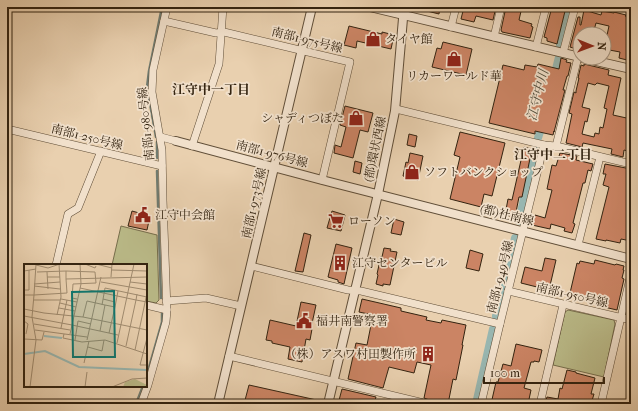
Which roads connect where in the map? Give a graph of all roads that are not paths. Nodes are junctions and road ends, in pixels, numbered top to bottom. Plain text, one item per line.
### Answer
1 (167, 7) edge
2 (223, 7) edge
3 (312, 7) edge
4 (370, 7) edge
5 (456, 7) edge
6 (501, 7) edge
7 (546, 7) edge
8 (575, 7) edge
9 (617, 7) edge
10 (631, 8) edge
11 (404, 11) edge
12 (164, 20) junction
13 (451, 27) junction
14 (221, 32) junction
15 (494, 37) junction
16 (536, 47) junction
17 (302, 50) junction
18 (563, 53) junction
19 (572, 55) edge
20 (612, 65) edge
21 (578, 66) edge
22 (631, 69) edge
23 (396, 110) junction
24 (7, 129) edge
25 (161, 137) junction
26 (176, 141) joint
27 (544, 145) junction
28 (192, 146) junction
29 (556, 146) junction
30 (101, 151) junction
31 (600, 157) junction
32 (631, 164) edge
33 (162, 166) junction
34 (274, 167) junction
35 (322, 180) junction
36 (378, 194) junction
37 (523, 231) junction
38 (578, 245) junction
39 (631, 259) edge
40 (56, 264) edge
41 (251, 266) junction
42 (631, 274) edge
43 (355, 290) junction
44 (508, 291) junction
45 (166, 301) junction
46 (563, 304) junction
47 (147, 305) edge
48 (241, 306) junction
49 (167, 310) junction
50 (620, 318) junction
51 (631, 320) edge
52 (500, 324) junction
53 (229, 356) junction
54 (334, 382) junction
55 (141, 404) edge
56 (218, 404) edge
57 (328, 404) edge
58 (428, 404) edge
59 (481, 404) edge
60 (540, 404) edge
61 (601, 404) edge

1 - 12 street, 南部1-980号線
2 - 14 street
3 - 17 street, 南部1-973号線
4 - 11 street
5 - 13 street
6 - 15 street
7 - 16 street
8 - 18 street
9 - 10 street
11 - 13 street
11 - 23 street, (都)環状西線
12 - 14 street, 南部1-975号線
12 - 25 street, 南部1-980号線
13 - 15 street
14 - 17 street, 南部1-975号線
14 - 28 street
15 - 16 street
16 - 18 street
17 - 34 street, 南部1-973号線
17 - 35 street, 南部1-975号線
18 - 19 street
20 - 22 street
21 - 29 street
23 - 27 street
23 - 36 street, (都)環状西線
24 - 30 street, 南部1-250号線
25 - 26 street, 南部1-976号線
25 - 33 street, 南部1-980号線
26 - 28 street, 南部1-976号線
27 - 29 street
27 - 37 street, 南部1-949号線
28 - 34 street, 南部1-976号線
29 - 31 street
30 - 33 street, 南部1-250号線
30 - 40 street
31 - 32 street
31 - 38 street
33 - 45 street, 南部1-980号線
34 - 35 street, 南部1-976号線
34 - 41 street, 南部1-973号線
35 - 36 street, 南部1-976号線
36 - 37 street, (都)社南線
36 - 43 street, (都)環状西線
37 - 38 street, (都)社南線
37 - 44 street, 南部1-949号線
38 - 39 street, (都)社南線
41 - 43 street, 南部1-949号線
41 - 48 street, 南部1-973号線
42 - 50 street
43 - 52 street, 南部1-949号線
43 - 54 street, (都)環状西線
44 - 46 street, 南部1-950号線
44 - 52 street, 南部1-949号線
45 - 48 street
45 - 49 street, 南部1-980号線
46 - 50 street, 南部1-950号線
46 - 60 street
47 - 49 street
48 - 53 street, 南部1-973号線
49 - 55 street, 南部1-980号線
50 - 51 street, 南部1-950号線
50 - 61 street
52 - 59 street
53 - 54 street
53 - 56 street, 南部1-973号線
54 - 57 street, (都)環状西線
54 - 58 street

